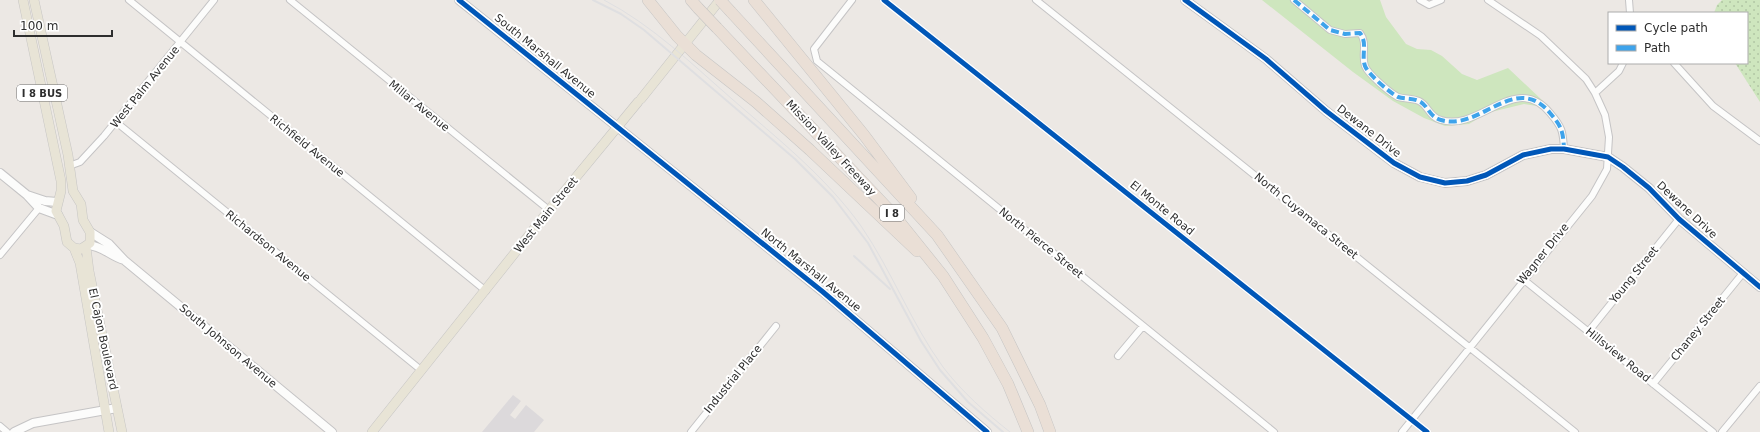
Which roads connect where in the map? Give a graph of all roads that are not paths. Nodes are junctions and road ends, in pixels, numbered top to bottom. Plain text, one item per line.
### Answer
1 (23, 0) edge
2 (34, 0) edge
3 (129, 0) edge
4 (214, 0) edge
5 (290, 0) edge
6 (459, 0) edge
7 (648, 0) edge
8 (720, 0) edge
9 (754, 0) edge
10 (852, 0) edge
11 (884, 0) edge
12 (1036, 0) edge
13 (1185, 0) edge
14 (1294, 0) edge
15 (1420, 0) edge
16 (1441, 0) edge
17 (1488, 0) edge
18 (1629, 0) edge
19 (695, 4) edge
20 (1630, 12) edge
21 (181, 42) junction
22 (685, 44) junction
23 (1622, 64) edge
24 (1675, 64) edge
25 (1595, 93) junction
26 (116, 122) junction
27 (617, 127) junction
28 (1760, 142) edge
29 (1564, 149) junction
30 (1608, 157) junction
31 (69, 166) junction
32 (0, 173) edge
33 (27, 195) junction
34 (75, 196) junction
35 (58, 200) junction
36 (39, 208) junction
37 (549, 210) junction
38 (58, 216) junction
39 (1679, 219) junction
40 (928, 224) junction
41 (90, 232) junction
42 (87, 246) junction
43 (74, 248) junction
44 (0, 255) edge
45 (124, 260) junction
46 (1743, 273) junction
47 (944, 276) junction
48 (1523, 279) junction
49 (1760, 287) edge
50 (486, 291) junction
51 (776, 326) dead end
52 (1143, 326) junction
53 (1589, 331) junction
54 (1469, 347) junction
55 (1118, 356) dead end
56 (421, 370) junction
57 (1653, 384) junction
58 (1760, 386) edge
59 (117, 408) junction
60 (105, 410) junction
61 (1412, 420) junction
62 (0, 426) edge
63 (1028, 430) edge
64 (7, 432) edge
65 (14, 432) edge
66 (109, 432) edge
67 (122, 432) edge
68 (332, 432) edge
69 (372, 432) edge
70 (691, 432) edge
71 (987, 432) edge
72 (1050, 432) edge
73 (1274, 432) edge
74 (1402, 432) edge
75 (1427, 432) edge
76 (1575, 432) edge
77 (1713, 432) edge
78 (1722, 432) edge

1 - 35 main road, I 8 BUS
2 - 31 main road, I 8 BUS
3 - 21 street, Richfield Avenue
4 - 21 street, West Palm Avenue
5 - 37 street, Millar Avenue
6 - 27 main road, South Marshall Avenue
7 - 22 highway
8 - 22 main road, West Main Street
8 - 40 highway, Mission Valley Freeway / I 8, bridge
9 - 40 highway
10 - 52 street, North Pierce Street
11 - 61 street, El Monte Road
12 - 54 street, North Cuyamaca Street
13 - 29 main road, Dewane Drive
14 - 29 street
15 - 16 street
17 - 25 street, Wagner Drive
18 - 20 street
19 - 47 highway, Mission Valley Freeway / I 8, bridge
21 - 26 street, West Palm Avenue
21 - 50 street, Richfield Avenue
22 - 27 main road, West Main Street
22 - 47 highway
23 - 25 street
24 - 28 street
25 - 30 street, Wagner Drive
26 - 31 street, West Palm Avenue
26 - 56 street, Richardson Avenue
27 - 37 main road, West Main Street
27 - 71 main road, North Marshall Avenue
29 - 30 main road, Dewane Drive
30 - 39 main road, Dewane Drive
30 - 48 street, Wagner Drive
31 - 34 main road, I 8 BUS
32 - 33 main road
33 - 35 main road
33 - 36 main road
34 - 35 main road
34 - 41 main road, I 8 BUS
35 - 38 main road, I 8 BUS
36 - 38 main road
36 - 44 street
37 - 50 main road, West Main Street
38 - 43 main road, I 8 BUS
39 - 46 main road, Dewane Drive
39 - 53 street, Young Street
40 - 72 highway, Mission Valley Freeway / I 8
41 - 42 main road, El Cajon Boulevard
41 - 45 main road, South Johnson Avenue
42 - 43 main road
42 - 45 main road, South Johnson Avenue
42 - 59 main road, El Cajon Boulevard
43 - 60 main road, El Cajon Boulevard / I 8 BUS
45 - 68 main road, South Johnson Avenue
46 - 49 main road, Dewane Drive
46 - 57 street, Chaney Street
47 - 63 highway, Mission Valley Freeway / I 8
48 - 53 street, Hillsview Road
48 - 54 street, Wagner Drive
50 - 56 main road, West Main Street
51 - 70 street, Industrial Place
52 - 55 street
52 - 73 street, North Pierce Street
53 - 57 street, Hillsview Road
54 - 61 street, Wagner Drive
54 - 76 street, North Cuyamaca Street
56 - 69 main road, West Main Street
57 - 77 street, Hillsview Road
58 - 78 street
59 - 60 main road
59 - 67 main road, El Cajon Boulevard
60 - 65 main road
60 - 66 main road, El Cajon Boulevard / I 8 BUS
61 - 74 street, Wagner Drive
61 - 75 street, El Monte Road
62 - 64 street

